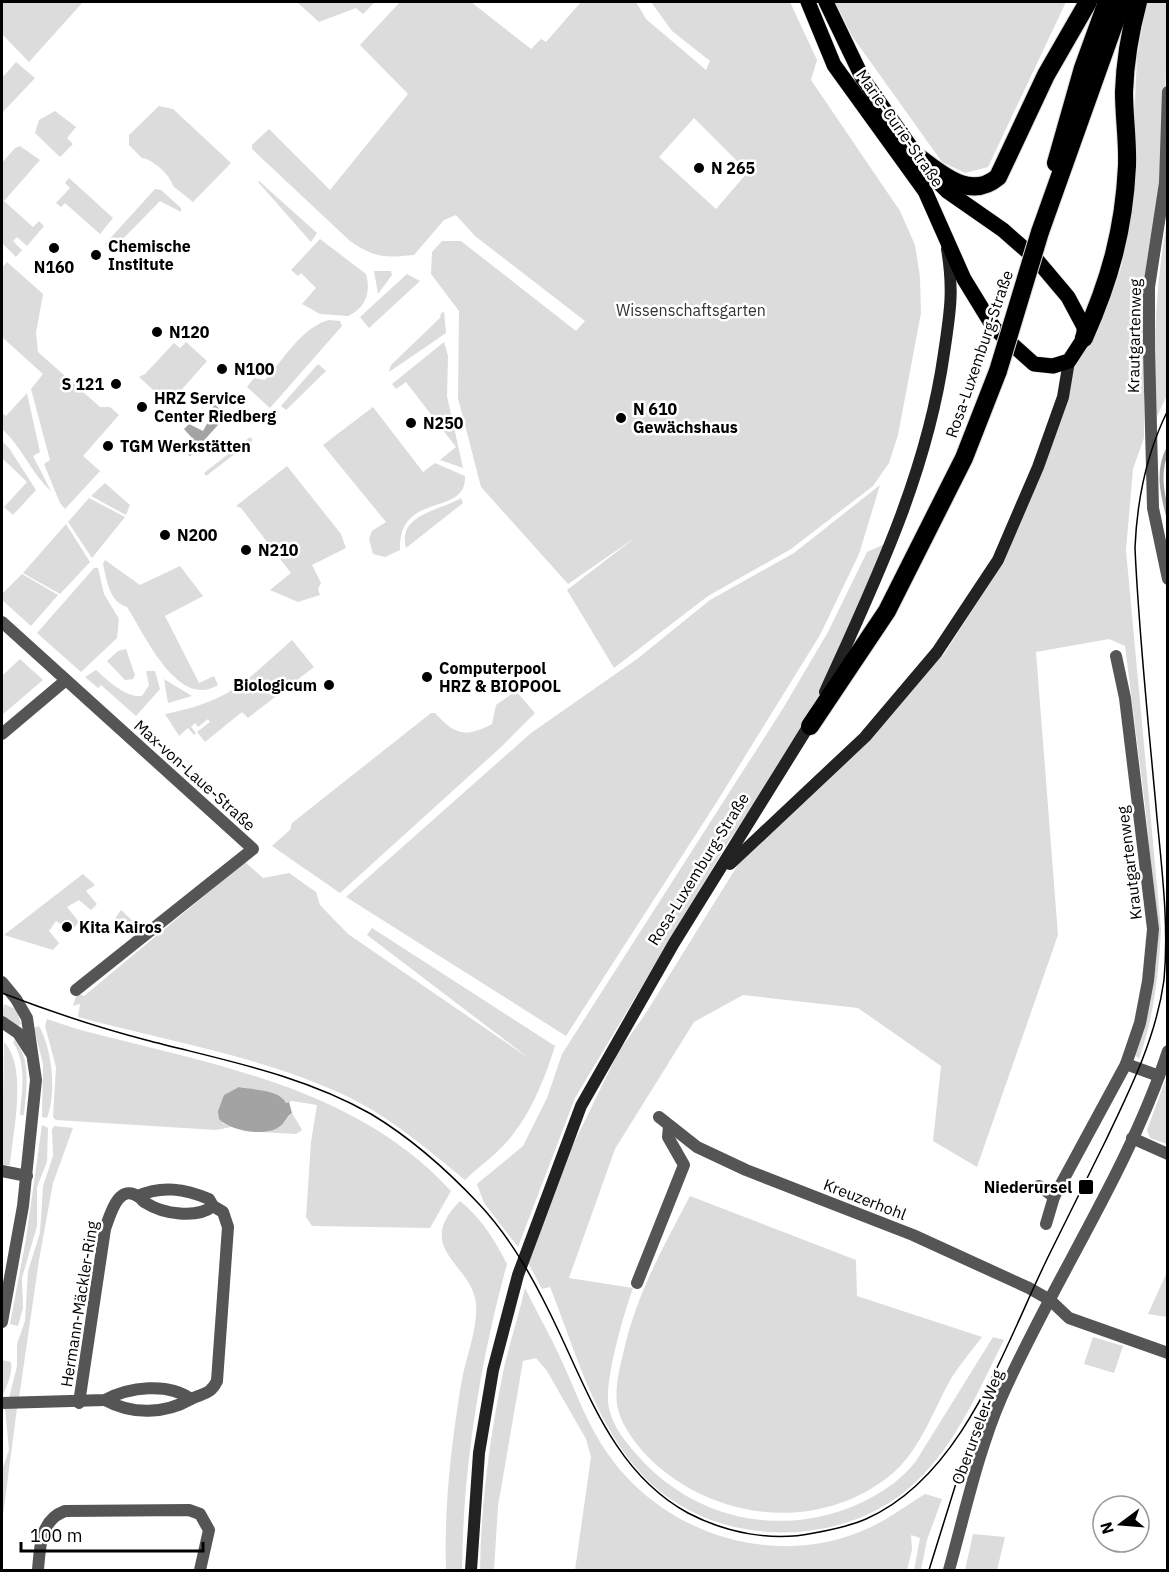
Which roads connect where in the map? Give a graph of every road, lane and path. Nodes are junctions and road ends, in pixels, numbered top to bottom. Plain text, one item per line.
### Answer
1 (808, 2) edge
2 (826, 2) edge
3 (1088, 2) edge
4 (1107, 2) edge
5 (1122, 2) edge
6 (1138, 2) edge
7 (1167, 93) edge
8 (921, 159) junction
9 (1042, 225) junction
10 (944, 234) junction
11 (1084, 338) junction
12 (1068, 361) junction
13 (1167, 579) edge
14 (2, 622) edge
15 (1116, 656) dead end
16 (66, 680) junction
17 (810, 726) junction
18 (2, 734) edge
19 (718, 875) junction
20 (2, 982) edge
21 (76, 990) dead end
22 (2, 1022) edge
23 (2, 1026) edge
24 (2, 1033) edge
25 (1167, 1050) edge
26 (33, 1056) junction
27 (1126, 1064) junction
28 (1159, 1076) junction
29 (659, 1117) dead end
30 (669, 1126) junction
31 (1132, 1138) junction
32 (1167, 1154) edge
33 (2, 1171) edge
34 (27, 1176) junction
35 (1039, 1186) dead end
36 (138, 1196) junction
37 (1054, 1197) junction
38 (213, 1206) junction
39 (1046, 1224) dead end
40 (637, 1283) dead end
41 (1050, 1300) junction
42 (2, 1322) edge
43 (1167, 1353) edge
44 (191, 1399) junction
45 (105, 1400) junction
46 (2, 1403) edge
47 (80, 1403) junction
48 (38, 1570) edge
49 (200, 1570) edge
50 (471, 1570) edge
51 (949, 1570) edge

1 - 10 main road, Marie-Curie-Straße
2 - 8 main road, Marie-Curie-Straße
3 - 8 highway
4 - 9 highway, Rosa-Luxemburg-Straße
5 - 9 highway, Rosa-Luxemburg-Straße
6 - 11 highway
7 - 13 street, Krautgartenweg
8 - 11 main road, Marie-Curie-Straße
9 - 17 highway, Rosa-Luxemburg-Straße, bridge
10 - 12 main road, Marie-Curie-Straße
10 - 17 main road
11 - 12 main road
12 - 19 main road
14 - 16 street, Max-von-Laue-Straße
15 - 27 street, Krautgartenweg
16 - 18 street
16 - 21 street, Max-von-Laue-Straße
17 - 19 main road, Rosa-Luxemburg-Straße
19 - 50 main road, Rosa-Luxemburg-Straße
20 - 26 street
22 - 26 street
23 - 24 street
25 - 28 street
26 - 34 street
27 - 28 street
27 - 37 street, Krautgartenweg
28 - 31 street
29 - 30 street, Kreuzerhohl
30 - 40 street
30 - 41 street, Kreuzerhohl
31 - 32 street
31 - 41 street
33 - 34 street
34 - 42 street
35 - 37 street
36 - 38 street
36 - 38 street, Hermann-Mäckler-Ring
36 - 47 street, Hermann-Mäckler-Ring
37 - 39 street, Krautgartenweg
38 - 44 street, Hermann-Mäckler-Ring
41 - 43 street, Kreuzerhohl
41 - 51 street, Oberurseler Weg
44 - 45 street, Hermann-Mäckler-Ring
44 - 45 street, Hermann-Mäckler-Ring
45 - 47 street, Hermann-Mäckler-Ring
46 - 47 street, Hermann-Mäckler-Ring
48 - 49 street

